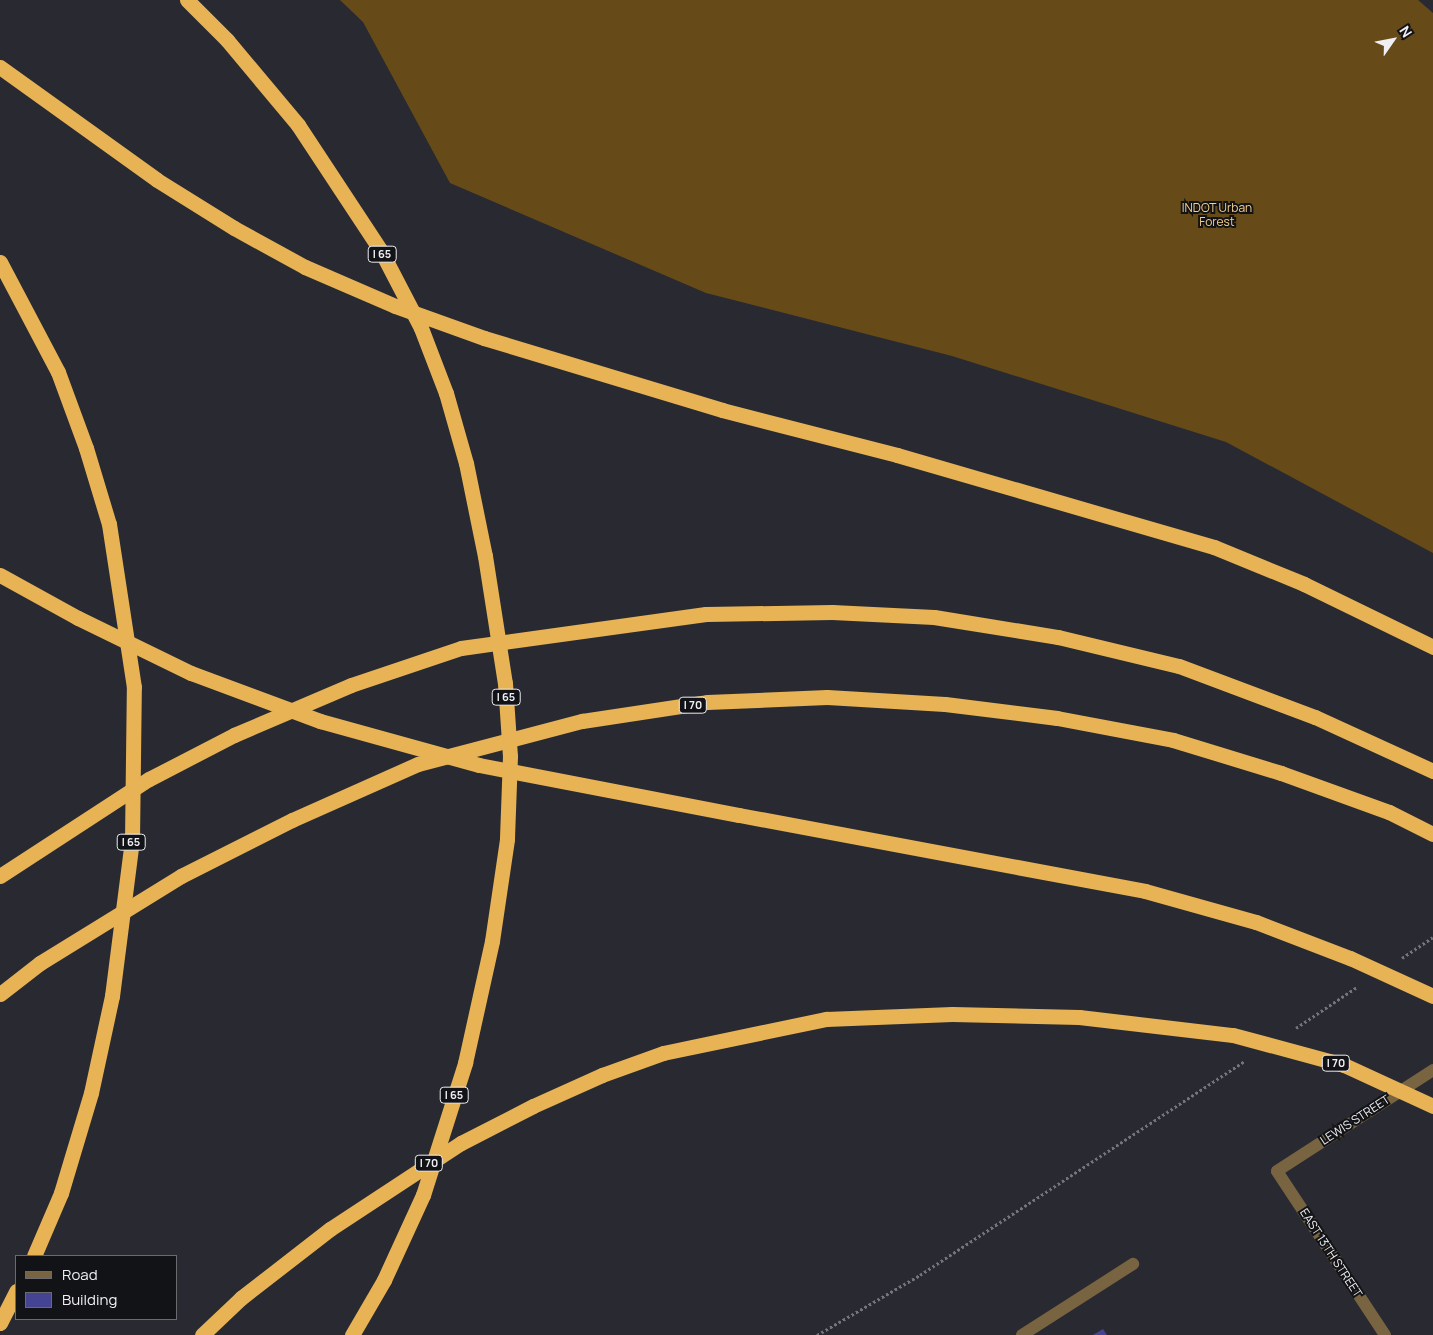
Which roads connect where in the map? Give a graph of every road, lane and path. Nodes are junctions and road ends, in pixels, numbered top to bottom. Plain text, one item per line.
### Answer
1 (187, 0) edge
2 (0, 66) edge
3 (0, 262) edge
4 (0, 575) edge
5 (1433, 647) edge
6 (1433, 772) edge
7 (1433, 834) edge
8 (0, 876) edge
9 (1433, 937) edge
10 (1400, 959) dead end
11 (1360, 986) dead end
12 (0, 994) edge
13 (1433, 996) edge
14 (1294, 1028) dead end
15 (1246, 1061) dead end
16 (1433, 1070) edge
17 (1433, 1106) edge
18 (1278, 1171) joint
19 (34, 1255) edge
20 (1133, 1264) dead end
21 (15, 1293) edge
22 (0, 1323) edge
23 (202, 1335) edge
24 (352, 1335) edge
25 (817, 1335) edge
26 (1022, 1335) edge
27 (1385, 1335) edge

1 - 24 highway, I 65, bridge
2 - 5 highway, bridge
3 - 19 highway, I 65, bridge
4 - 13 highway, bridge
6 - 8 highway
7 - 12 highway, I 70
9 - 10 path
11 - 14 path
15 - 25 path
16 - 18 street, LEWIS STREET
17 - 23 highway, I 70, bridge
18 - 27 street, EAST 13TH STREET
20 - 26 street
21 - 22 highway

